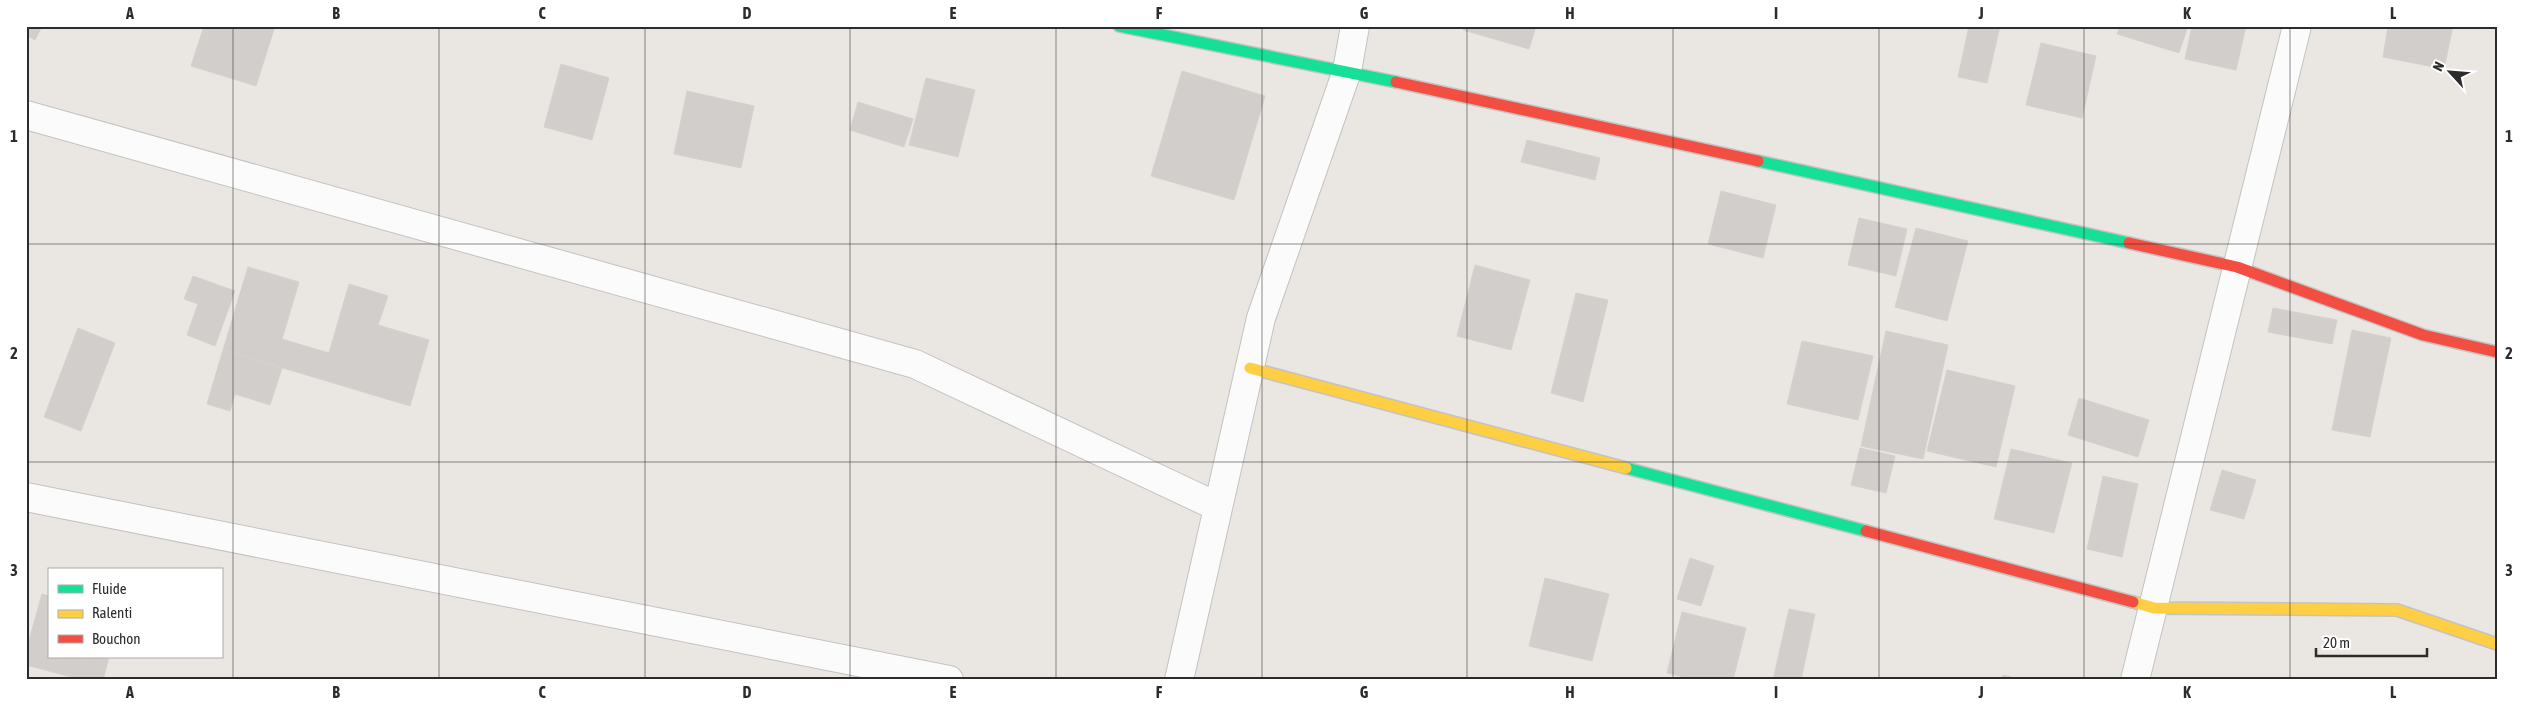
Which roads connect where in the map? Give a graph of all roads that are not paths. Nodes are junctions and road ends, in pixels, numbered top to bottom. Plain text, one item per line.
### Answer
1 (1119, 26) edge
2 (1356, 26) edge
3 (2297, 26) edge
4 (1347, 71) junction
5 (26, 115) edge
6 (2237, 267) junction
7 (2497, 352) edge
8 (1250, 368) junction
9 (26, 497) edge
10 (1218, 507) junction
11 (2154, 608) junction
12 (2497, 644) edge
13 (949, 680) edge
14 (1179, 680) edge
15 (2135, 680) edge

1 - 4 street
2 - 4 street
3 - 6 street
4 - 6 street
4 - 8 street
5 - 10 street
6 - 7 street
6 - 11 street
8 - 10 street
8 - 11 street
9 - 13 street
10 - 14 street
11 - 12 street
11 - 15 street

